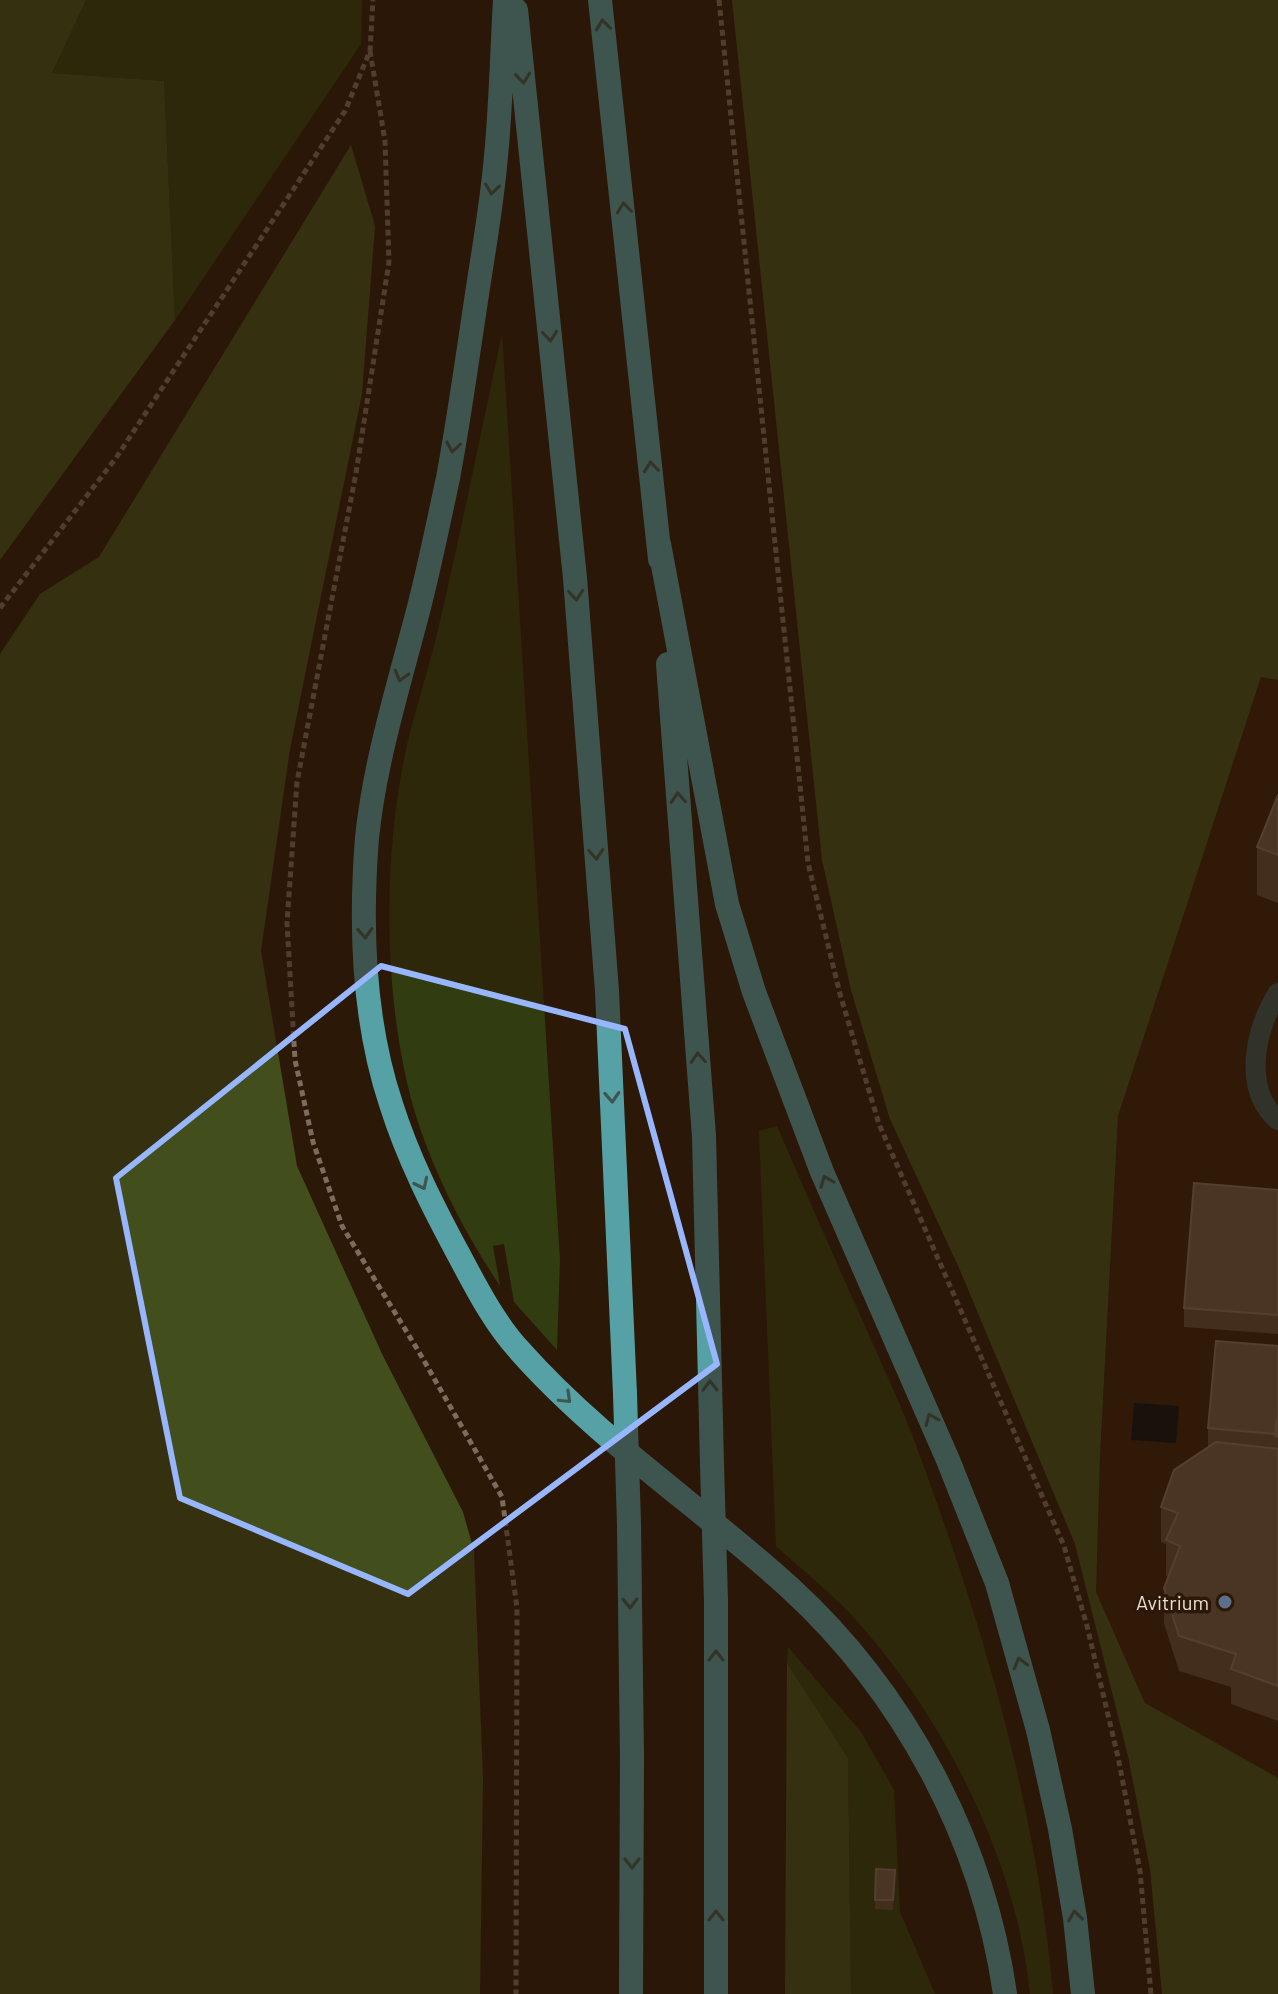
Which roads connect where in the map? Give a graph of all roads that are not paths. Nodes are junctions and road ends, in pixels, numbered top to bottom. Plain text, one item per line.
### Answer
1 (505, 0) edge
2 (514, 0) edge
3 (600, 0) edge
4 (659, 544) junction
5 (1278, 993) edge
6 (1278, 1120) edge
7 (631, 1994) edge
8 (716, 1994) edge
9 (1005, 1994) edge
10 (1083, 1994) edge

1 -> 9 highway
2 -> 7 highway, bridge
4 -> 3 highway
8 -> 4 highway, bridge
10 -> 4 highway
5 - 6 lane

